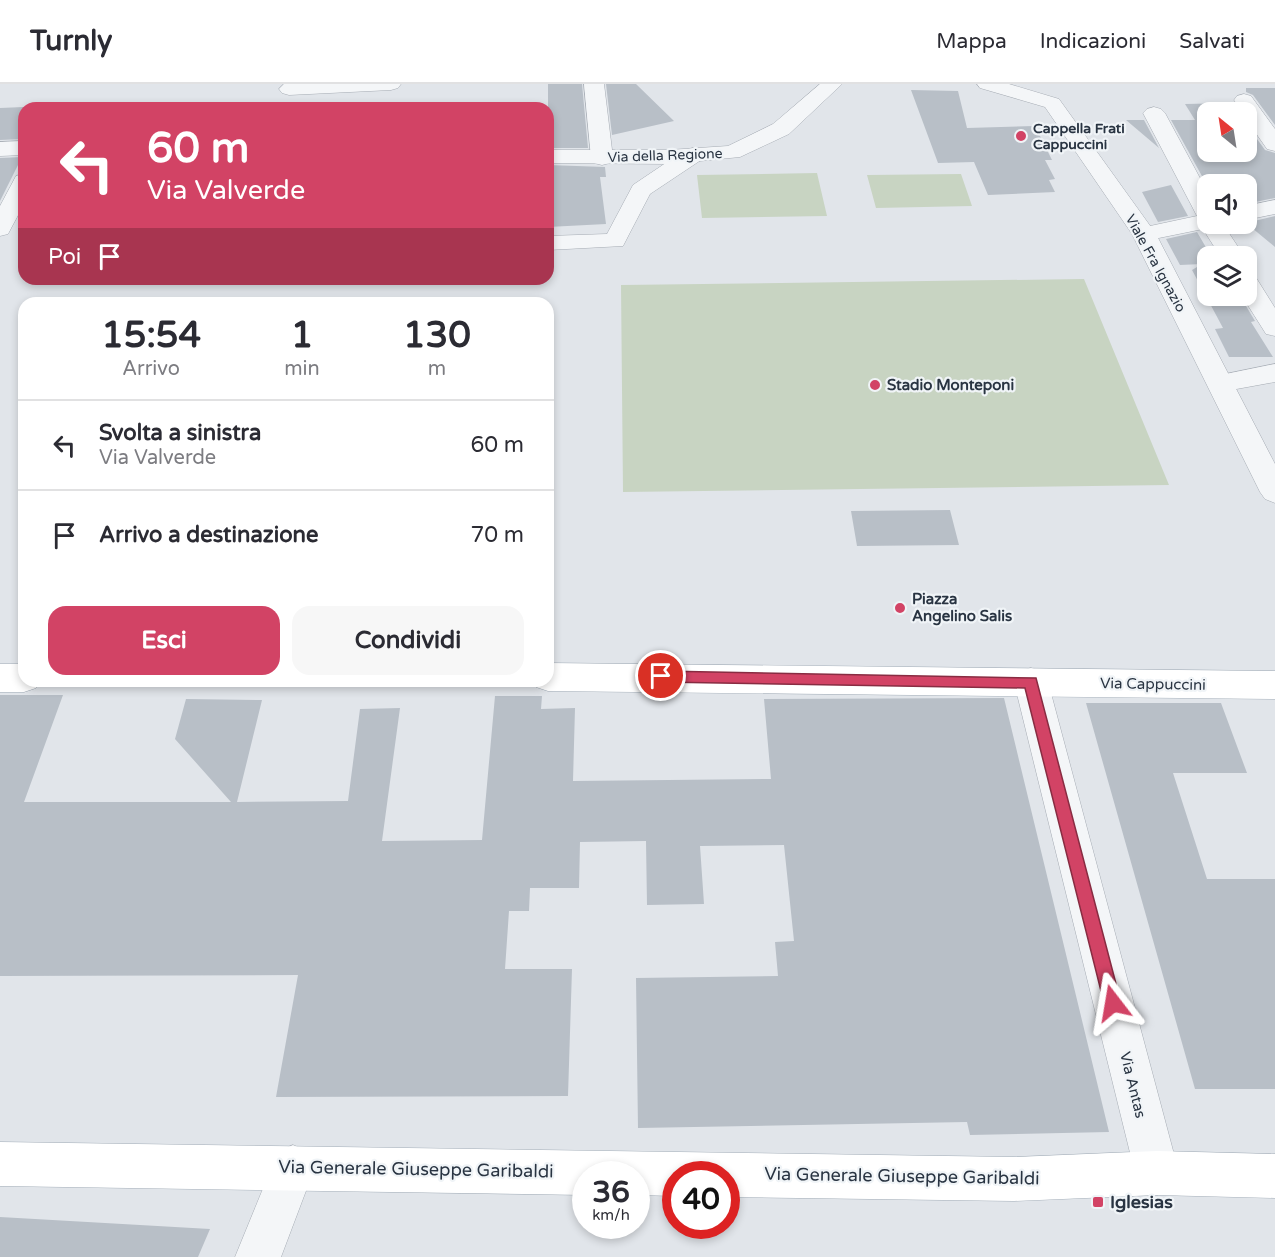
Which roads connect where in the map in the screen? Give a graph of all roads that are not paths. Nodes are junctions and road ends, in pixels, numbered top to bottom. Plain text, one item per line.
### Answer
1 (391, 84) edge
2 (594, 84) edge
3 (832, 84) edge
4 (987, 84) edge
5 (287, 94) edge
6 (1244, 100) dead end
7 (1154, 113) dead end
8 (1275, 144) edge
9 (18, 148) edge
10 (0, 149) edge
11 (693, 155) junction
12 (554, 157) edge
13 (602, 158) junction
14 (18, 193) edge
15 (1197, 195) edge
16 (1275, 207) edge
17 (1257, 211) edge
18 (1197, 223) edge
19 (0, 229) edge
20 (1144, 234) junction
21 (554, 243) edge
22 (1275, 276) edge
23 (1257, 280) edge
24 (1257, 298) edge
25 (1275, 328) edge
26 (1275, 373) edge
27 (1220, 383) junction
28 (1275, 492) edge
29 (554, 677) edge
30 (0, 678) edge
31 (18, 678) edge
32 (1031, 682) junction
33 (1275, 685) edge
34 (0, 1164) edge
35 (293, 1167) junction
36 (1156, 1173) junction
37 (1275, 1176) edge
38 (258, 1257) edge

1 - 5 street
2 - 13 street
3 - 11 street, Via della Regione
4 - 20 street, Viale Fra Ignazio
6 - 8 street
7 - 15 street
9 - 10 street
11 - 13 street, Via della Regione
11 - 21 street
12 - 13 street, Via della Regione
14 - 19 street
16 - 17 street
18 - 20 street
20 - 27 street, Viale Fra Ignazio
22 - 23 street
24 - 25 street
26 - 27 street
27 - 28 street, Viale Fra Ignazio
29 - 32 main road, Via Cappuccini
30 - 31 main road
32 - 33 main road, Via Cappuccini
32 - 36 street, Via Antas
34 - 35 main road, Via Generale Giuseppe Garibaldi
35 - 36 main road, Via Generale Giuseppe Garibaldi
35 - 38 street
36 - 37 main road, Via Generale Giuseppe Garibaldi

